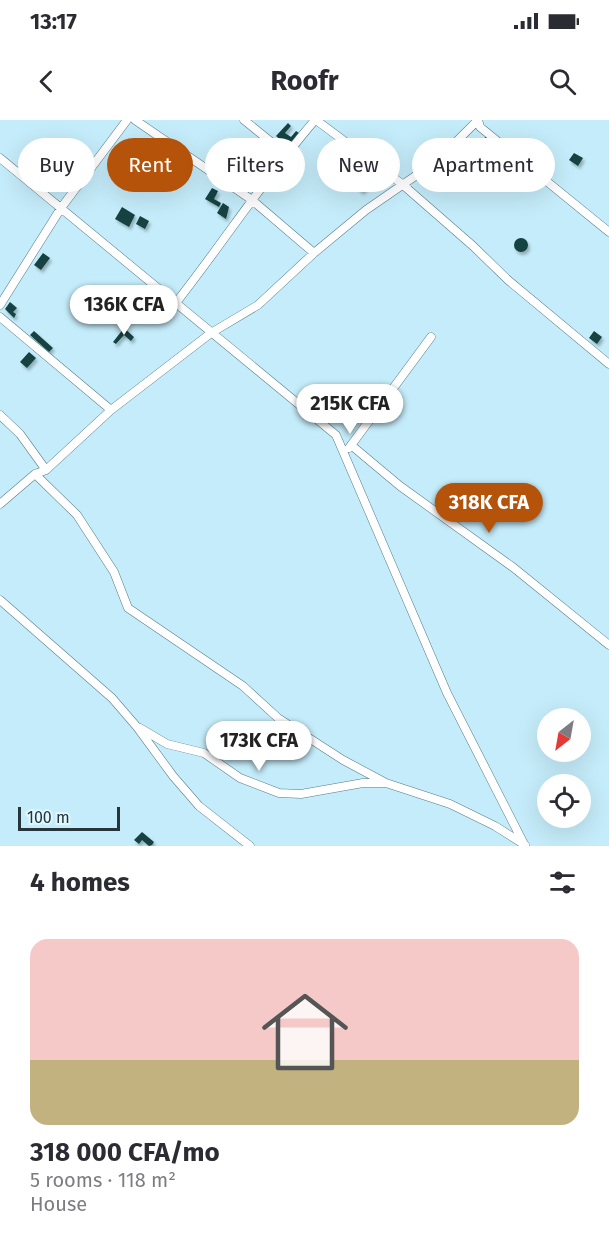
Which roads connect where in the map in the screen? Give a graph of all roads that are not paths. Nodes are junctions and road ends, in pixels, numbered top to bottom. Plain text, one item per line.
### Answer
1 (128, 120) edge
2 (135, 120) edge
3 (244, 120) edge
4 (316, 120) edge
5 (478, 120) edge
6 (266, 138) edge
7 (300, 138) edge
8 (0, 158) edge
9 (402, 184) junction
10 (258, 192) edge
11 (252, 200) junction
12 (61, 208) junction
13 (609, 232) edge
14 (314, 252) junction
15 (175, 304) junction
16 (0, 305) edge
17 (0, 316) edge
18 (211, 333) junction
19 (431, 337) dead end
20 (609, 364) edge
21 (111, 410) junction
22 (0, 415) edge
23 (351, 445) junction
24 (345, 455) junction
25 (46, 470) junction
26 (35, 474) junction
27 (0, 504) edge
28 (0, 600) edge
29 (609, 645) edge
30 (137, 726) junction
31 (386, 783) junction
32 (250, 846) edge
33 (525, 846) edge

1 - 12 street
2 - 11 street
3 - 6 street
4 - 7 street
4 - 9 street
5 - 9 street
5 - 13 street
8 - 12 street
9 - 14 street
9 - 20 street
10 - 11 street
11 - 14 street
11 - 15 street
12 - 15 street
12 - 16 street
14 - 18 street
15 - 18 street
17 - 21 street
18 - 21 street
18 - 24 street
19 - 23 street
21 - 25 street
22 - 25 street
23 - 24 street
23 - 29 street
24 - 33 street
25 - 26 street
26 - 27 street
26 - 31 street
28 - 30 street
30 - 31 street
30 - 32 street
31 - 33 street

